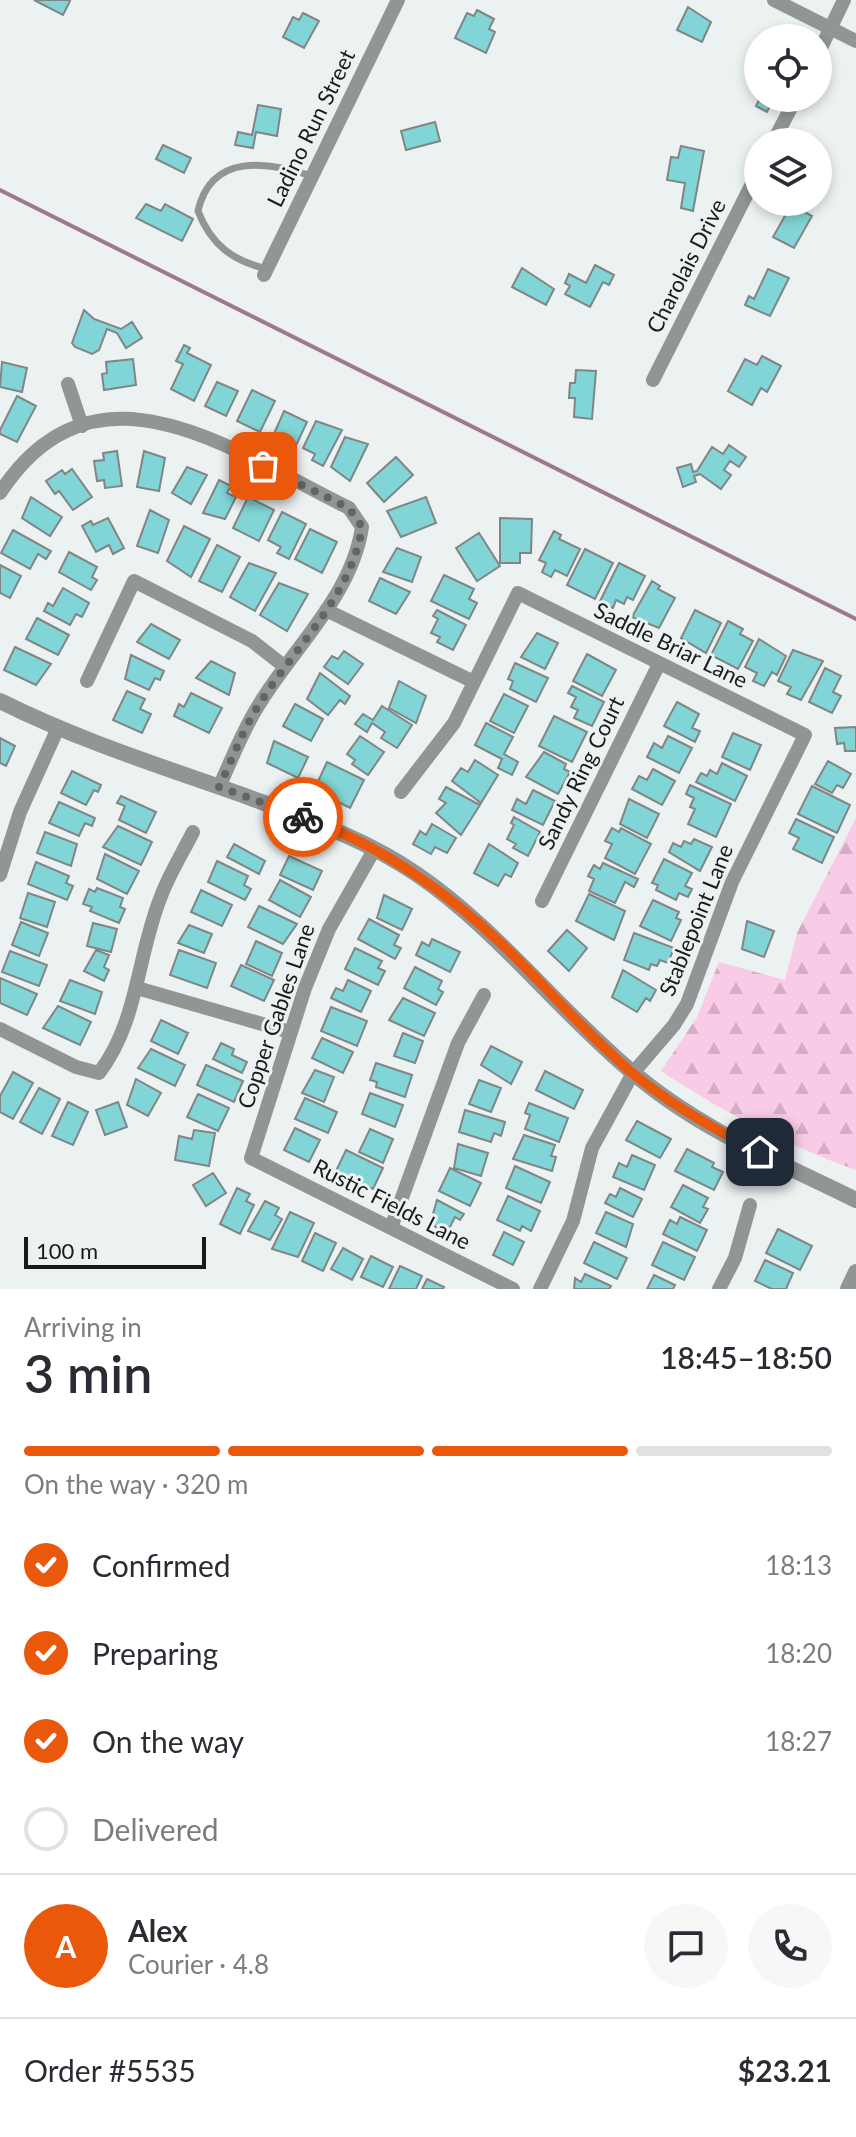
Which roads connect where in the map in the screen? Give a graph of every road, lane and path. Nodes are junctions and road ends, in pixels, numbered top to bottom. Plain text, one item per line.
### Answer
1 (398, 0) edge
2 (774, 0) edge
3 (844, 0) edge
4 (820, 24) edge
5 (832, 25) edge
6 (832, 30) edge
7 (856, 41) edge
8 (312, 176) junction
9 (744, 200) edge
10 (265, 272) joint
11 (653, 380) dead end
12 (68, 384) dead end
13 (82, 426) junction
14 (0, 493) edge
15 (326, 610) junction
16 (659, 664) junction
17 (284, 666) junction
18 (87, 681) dead end
19 (474, 682) junction
20 (0, 701) edge
21 (58, 728) junction
22 (805, 735) joint
23 (219, 787) junction
24 (401, 792) dead end
25 (193, 832) dead end
26 (374, 850) junction
27 (0, 875) edge
28 (542, 901) dead end
29 (137, 988) junction
30 (484, 995) dead end
31 (0, 1029) edge
32 (290, 1032) junction
33 (633, 1073) junction
34 (251, 1158) joint
35 (856, 1200) edge
36 (750, 1205) dead end
37 (391, 1228) junction
38 (856, 1272) edge
39 (513, 1289) edge
40 (540, 1289) edge
41 (719, 1289) edge
42 (848, 1289) edge

1 - 8 street, Ladino Run Street
2 - 4 street
3 - 5 street
6 - 7 street
8 - 10 street, Ladino Run Street
8 - 10 lane
9 - 11 street, Charolais Drive
12 - 13 street
13 - 14 street
13 - 15 street
15 - 17 street
15 - 19 street
16 - 19 street, Saddle Briar Lane
16 - 22 street, Saddle Briar Lane
16 - 28 street, Sandy Ring Court
17 - 18 street
17 - 23 street
19 - 24 street
20 - 21 street
21 - 23 street
21 - 27 street
22 - 33 street, Stablepoint Lane
23 - 26 street
25 - 29 street
26 - 32 street, Copper Gables Lane
26 - 33 street
29 - 31 street
29 - 32 street
30 - 37 street
32 - 34 street, Copper Gables Lane
33 - 35 street
33 - 40 street, Stablepoint Lane
34 - 37 street, Rustic Fields Lane
36 - 41 street
37 - 39 street, Rustic Fields Lane
38 - 42 street

